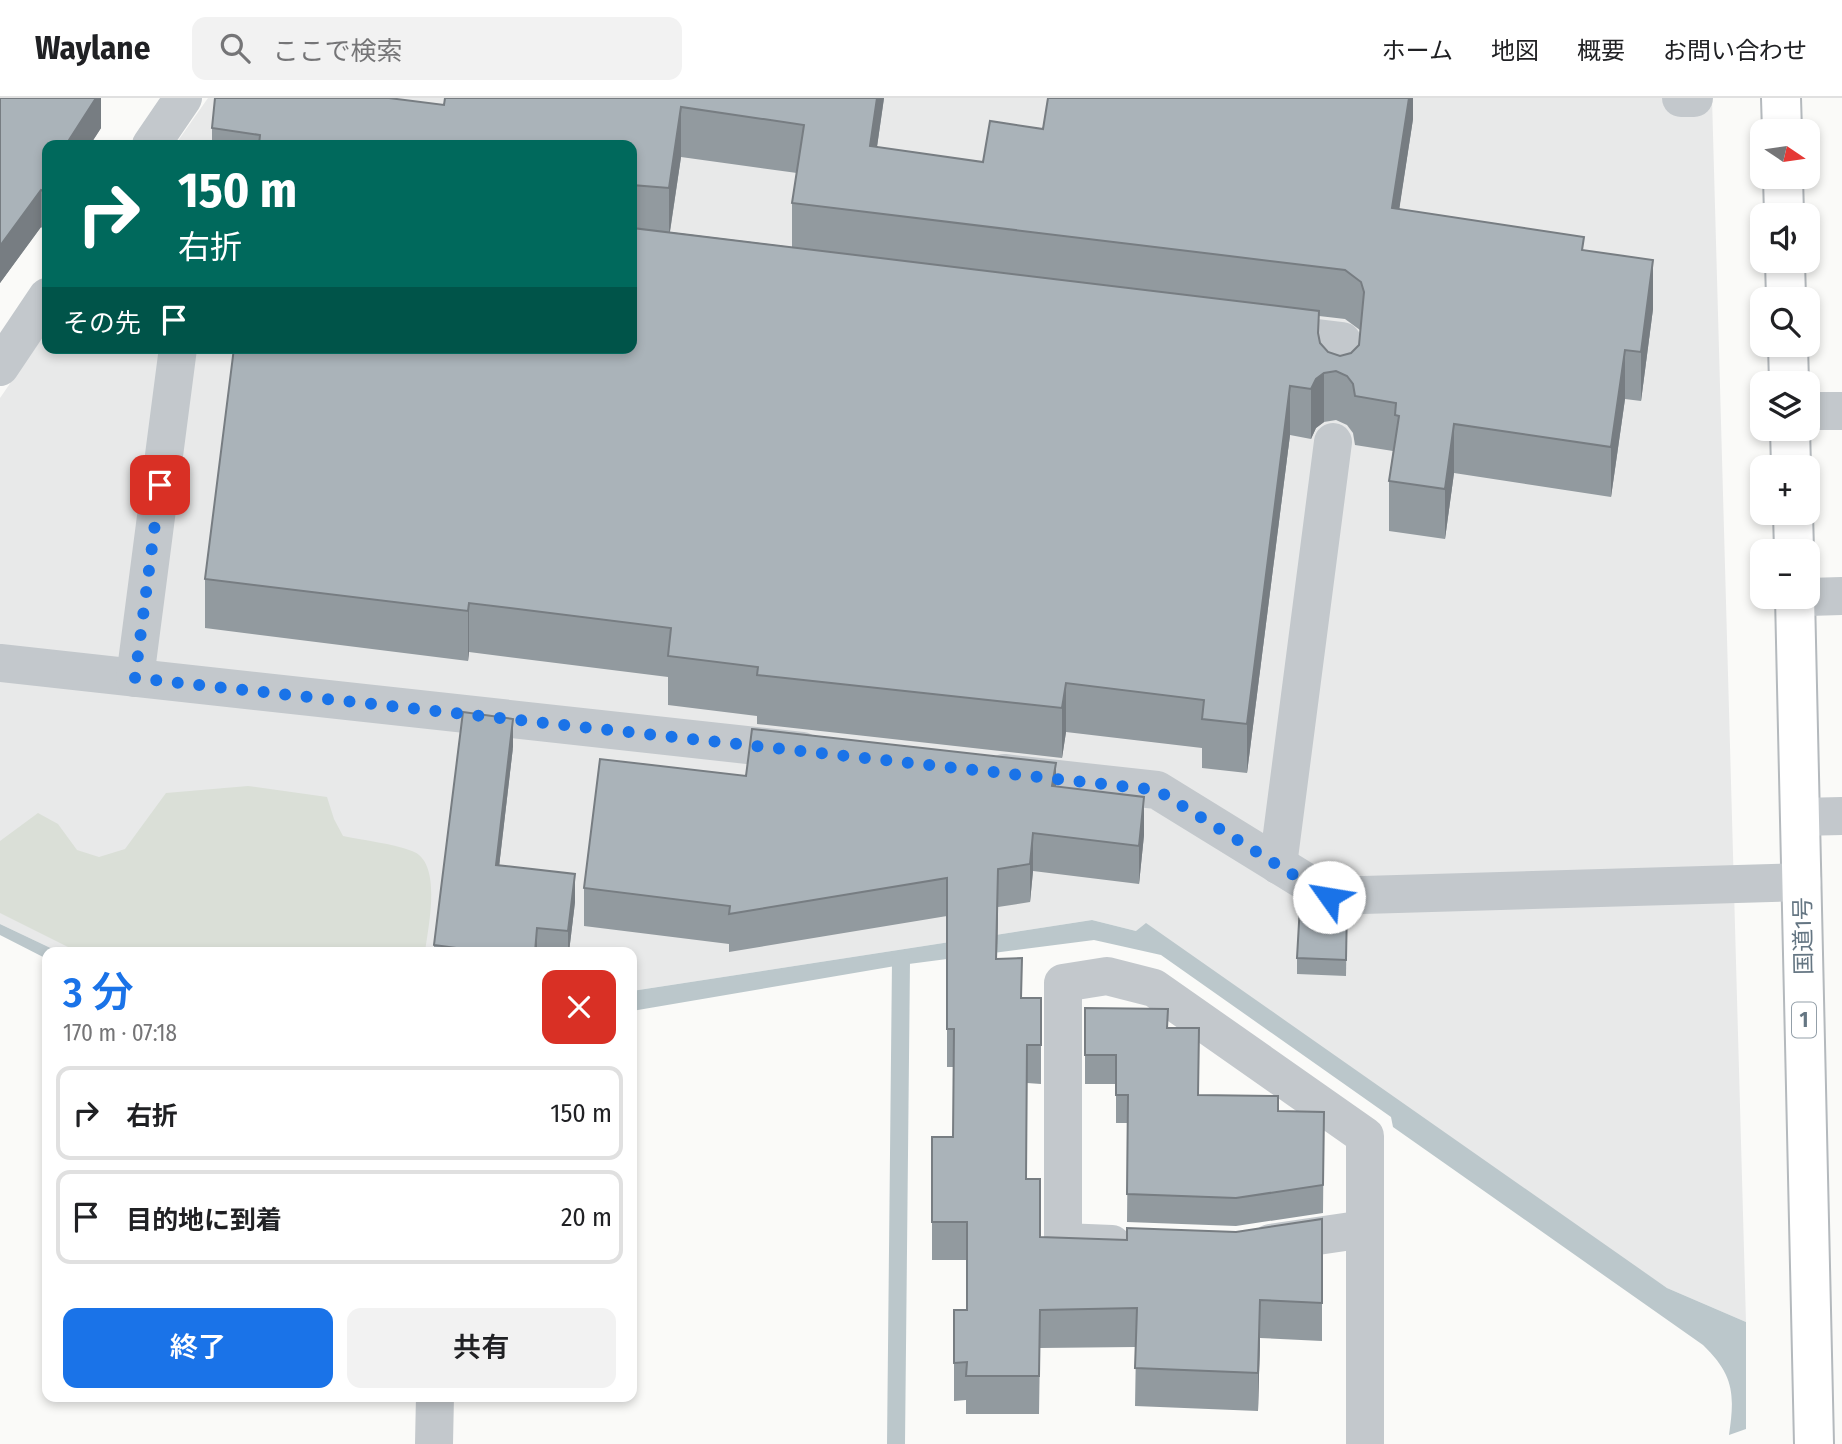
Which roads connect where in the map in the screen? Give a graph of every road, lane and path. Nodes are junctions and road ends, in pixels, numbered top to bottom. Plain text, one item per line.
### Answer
1 (183, 98) edge
2 (1681, 98) edge
3 (1694, 98) edge
4 (1781, 98) edge
5 (1782, 119) edge
6 (154, 140) edge
7 (42, 304) edge
8 (1232, 328) edge
9 (177, 354) edge
10 (0, 367) edge
11 (1340, 383) edge
12 (1820, 411) edge
13 (1842, 411) edge
14 (1333, 442) dead end
15 (1842, 596) edge
16 (1820, 597) edge
17 (1797, 609) edge
18 (0, 663) edge
19 (135, 678) junction
20 (840, 755) edge
21 (964, 769) edge
22 (1842, 816) edge
23 (1800, 817) junction
24 (1278, 865) junction
25 (1801, 882) junction
26 (1365, 1229) junction
27 (1143, 1245) edge
28 (1237, 1248) edge
29 (435, 1402) edge
30 (434, 1444) edge
31 (1365, 1444) edge
32 (1814, 1444) edge

1 - 6 street
2 - 3 street
4 - 5 highway
7 - 10 street
8 - 11 street
9 - 19 street
12 - 13 street
14 - 24 street
15 - 16 street
17 - 23 highway, 国道1号 / 1
18 - 19 street
19 - 20 street
21 - 24 street
22 - 23 street
23 - 25 highway, 国道1号 / 1
24 - 25 street
25 - 32 highway, 国道1号 / 1
26 - 27 street
26 - 28 street
26 - 31 street
29 - 30 street

